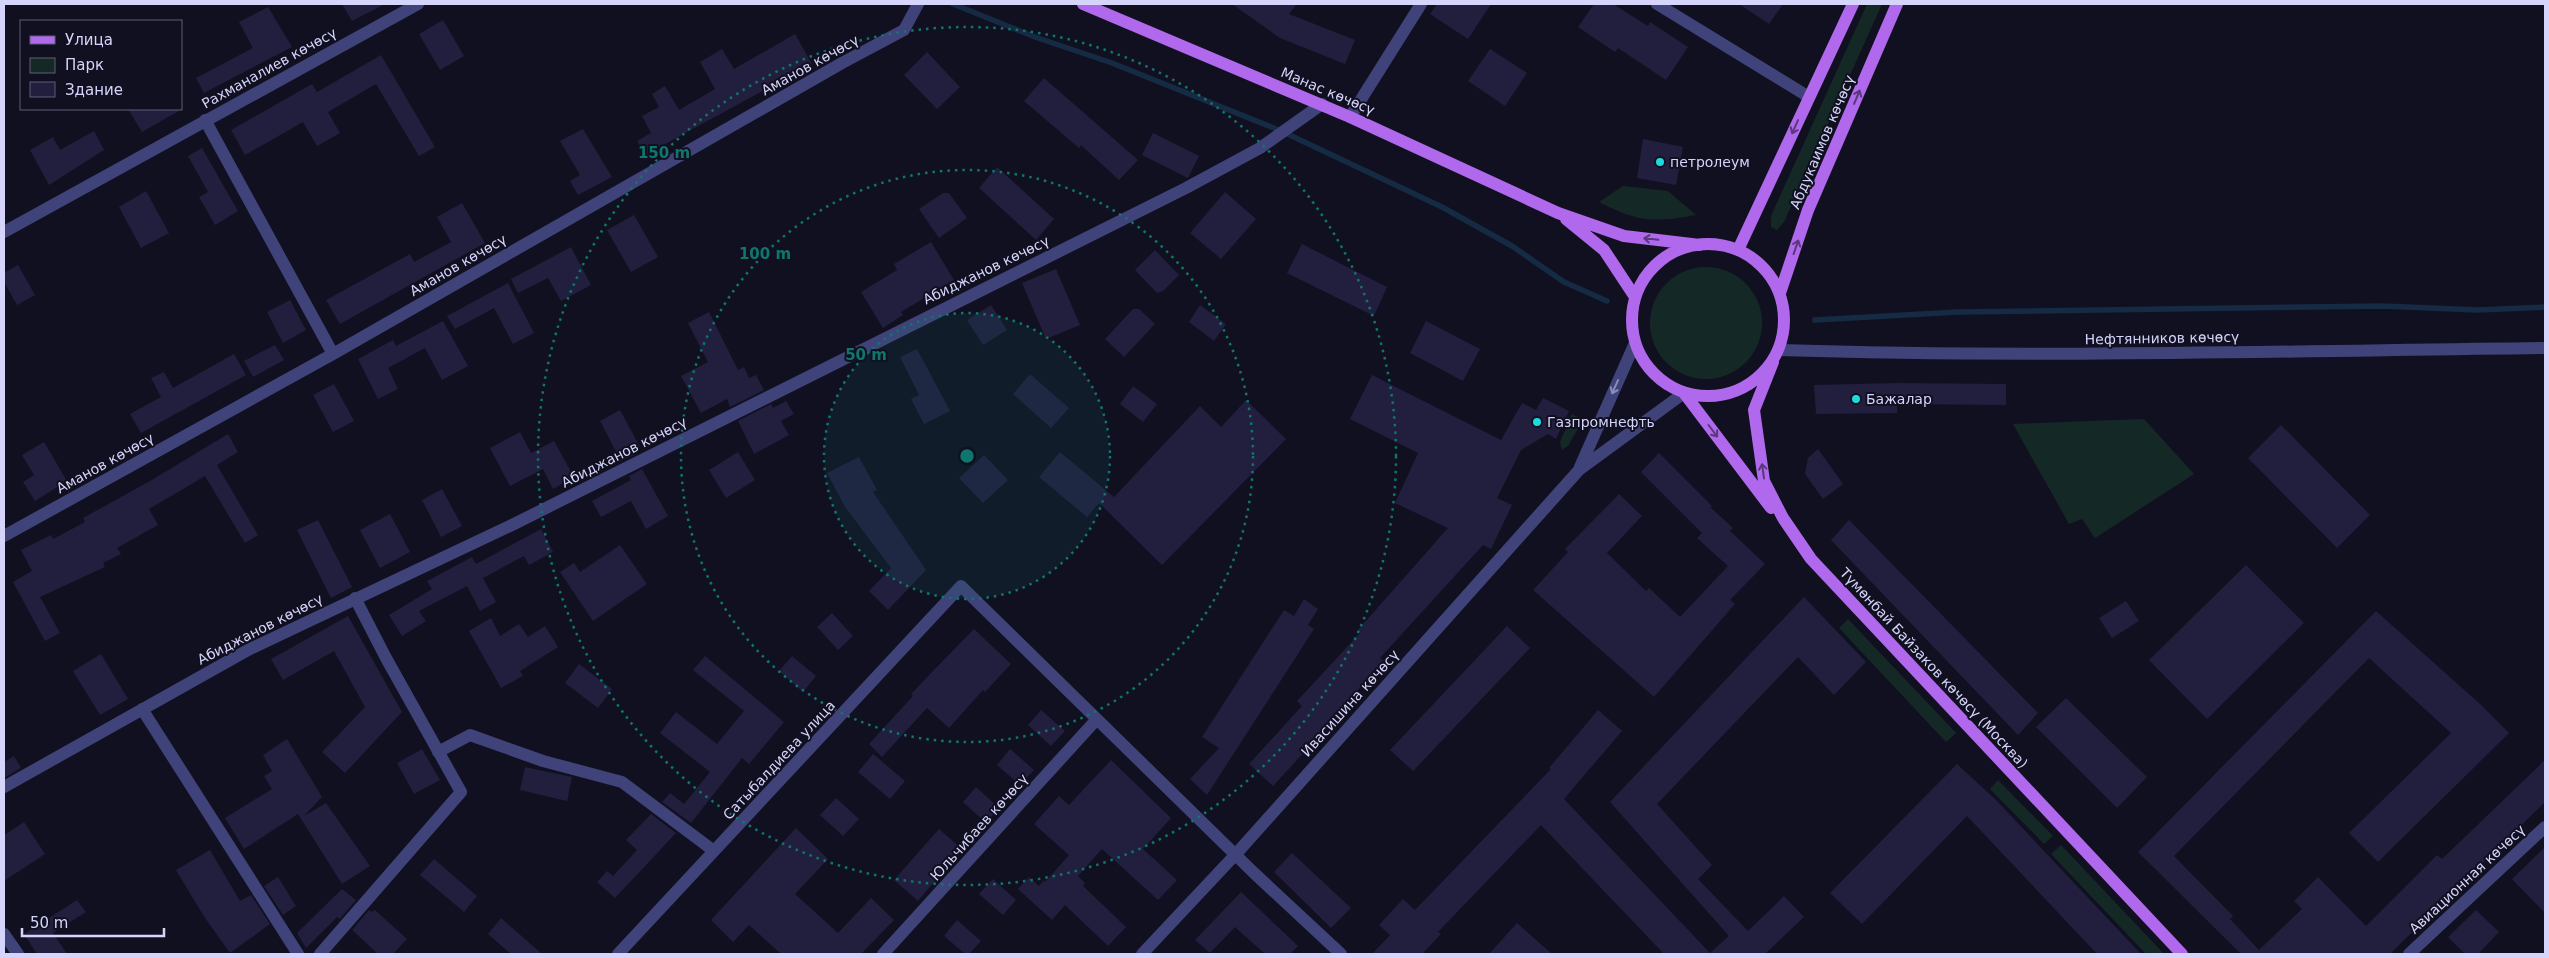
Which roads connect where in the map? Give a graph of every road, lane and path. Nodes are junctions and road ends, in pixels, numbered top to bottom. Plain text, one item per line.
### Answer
1 (418, 4) edge
2 (1083, 4) edge
3 (1421, 4) edge
4 (1657, 4) edge
5 (1853, 4) edge
6 (1897, 4) edge
7 (917, 6) edge
8 (1809, 97) junction
9 (1322, 104) junction
10 (1350, 116) junction
11 (205, 120) junction
12 (1558, 212) junction
13 (4, 232) edge
14 (1700, 245) junction
15 (1738, 250) junction
16 (1780, 293) junction
17 (1636, 297) junction
18 (1635, 343) junction
19 (2545, 348) edge
20 (1779, 350) junction
21 (332, 354) junction
22 (1773, 362) junction
23 (1684, 393) junction
24 (1579, 470) junction
25 (4, 536) edge
26 (1811, 559) junction
27 (354, 598) junction
28 (142, 709) junction
29 (1097, 719) junction
30 (438, 752) junction
31 (4, 787) edge
32 (2545, 827) edge
33 (714, 851) junction
34 (1236, 854) junction
35 (4, 934) edge
36 (18, 954) edge
37 (298, 954) edge
38 (320, 954) edge
39 (618, 954) edge
40 (883, 954) edge
41 (1142, 954) edge
42 (1341, 954) edge
43 (2182, 954) edge
44 (2409, 954) edge

1 - 11 street, Рахманалиев көчөсү
2 - 9 main road, Манас көчөсү
3 - 10 street
4 - 8 street
5 - 8 main road, Абдукаимов көчөсү
16 -> 6 main road, Абдукаимов көчөсү
7 - 21 street, Аманов көчөсү
8 -> 15 main road, Абдукаимов көчөсү
9 - 10 main road, Манас көчөсү
9 - 27 street, Абиджанов көчөсү
10 - 12 main road, Манас көчөсү
11 - 13 street, Рахманалиев көчөсү
11 - 21 street
14 -> 12 main road
12 - 17 main road
14 - 15 main road
14 - 17 main road
15 - 16 main road
16 - 20 main road
17 - 18 main road
18 - 23 main road
18 -> 24 street
19 - 20 street, Нефтянников көчөсү
20 - 22 main road
21 - 25 street, Аманов көчөсү
22 - 23 main road
26 -> 22 main road, Түмөнбай Байзаков көчөсү (Москва)
23 - 24 street
23 -> 26 main road
24 - 34 street, Ивасишина көчөсү
26 - 43 main road, Түмөнбай Байзаков көчөсү (Москва)
27 - 28 street, Абиджанов көчөсү
27 - 30 street
28 - 31 street, Абиджанов көчөсү
28 - 37 street
29 - 33 street, Сатыбалдиева улица
29 - 34 street
29 - 40 street, Юльчибаев көчөсү
30 - 33 street
30 - 38 street
32 - 44 street, Авиационная көчөсү
33 - 39 street, Сатыбалдиева улица
34 - 41 street, Ивасишина көчөсү
34 - 42 street
35 - 36 street

